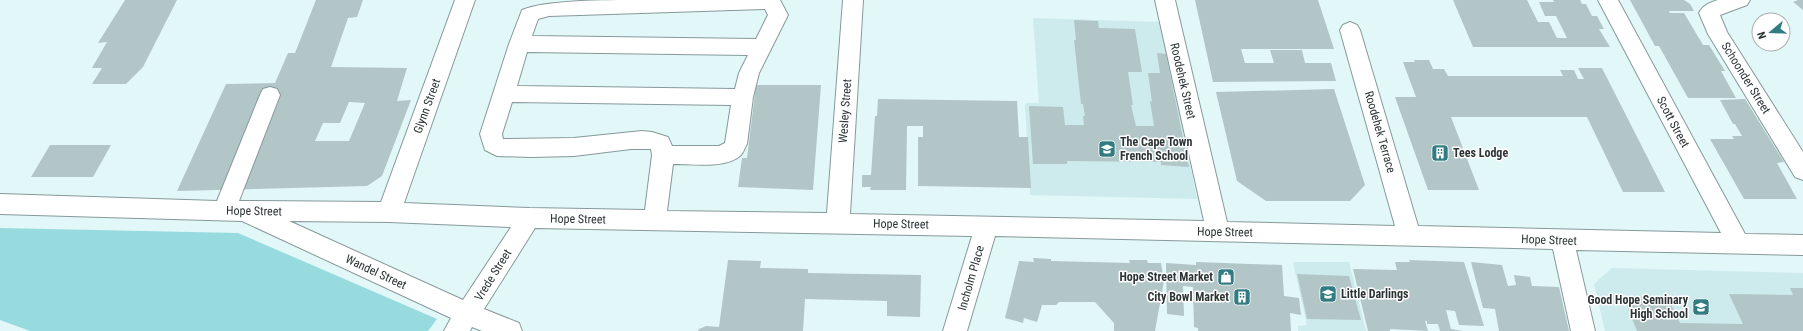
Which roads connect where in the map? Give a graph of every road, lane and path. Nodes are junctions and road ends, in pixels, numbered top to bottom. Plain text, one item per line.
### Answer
1 (466, 0) edge
2 (853, 0) edge
3 (1165, 0) edge
4 (1608, 0) edge
5 (1740, 0) edge
6 (1350, 30) dead end
7 (520, 44) junction
8 (762, 46) junction
9 (504, 94) junction
10 (270, 95) dead end
11 (743, 97) junction
12 (663, 155) junction
13 (1803, 170) edge
14 (0, 204) edge
15 (233, 211) junction
16 (389, 212) junction
17 (529, 218) junction
18 (655, 220) junction
19 (838, 223) junction
20 (986, 226) junction
21 (1218, 232) junction
22 (1409, 235) junction
23 (1562, 240) junction
24 (1738, 243) junction
25 (1803, 245) edge
26 (462, 323) edge
27 (510, 331) edge
28 (955, 331) edge
29 (1583, 331) edge

1 - 16 street, Glynn Street
2 - 19 street, Wesley Street
3 - 21 street, Roodehek Street
4 - 24 street, Scott Street
5 - 13 street, Schoonder Street
6 - 22 street, Roodehek Terrace
7 - 8 street
7 - 8 street
7 - 9 street
8 - 11 street
9 - 11 street
9 - 12 street
10 - 15 street
11 - 12 street
12 - 18 street
14 - 15 street, Hope Street
15 - 16 street, Hope Street
15 - 26 street, Wandel Street
16 - 17 street, Hope Street
17 - 18 street, Hope Street
17 - 26 street, Vrede Street
18 - 19 street, Hope Street
19 - 20 street, Hope Street
20 - 21 street, Hope Street
20 - 28 street, Incholm Place
21 - 22 street, Hope Street
22 - 23 street, Hope Street
23 - 24 street, Hope Street
23 - 29 street
24 - 25 street, Hope Street
26 - 27 street, Wandel Street

